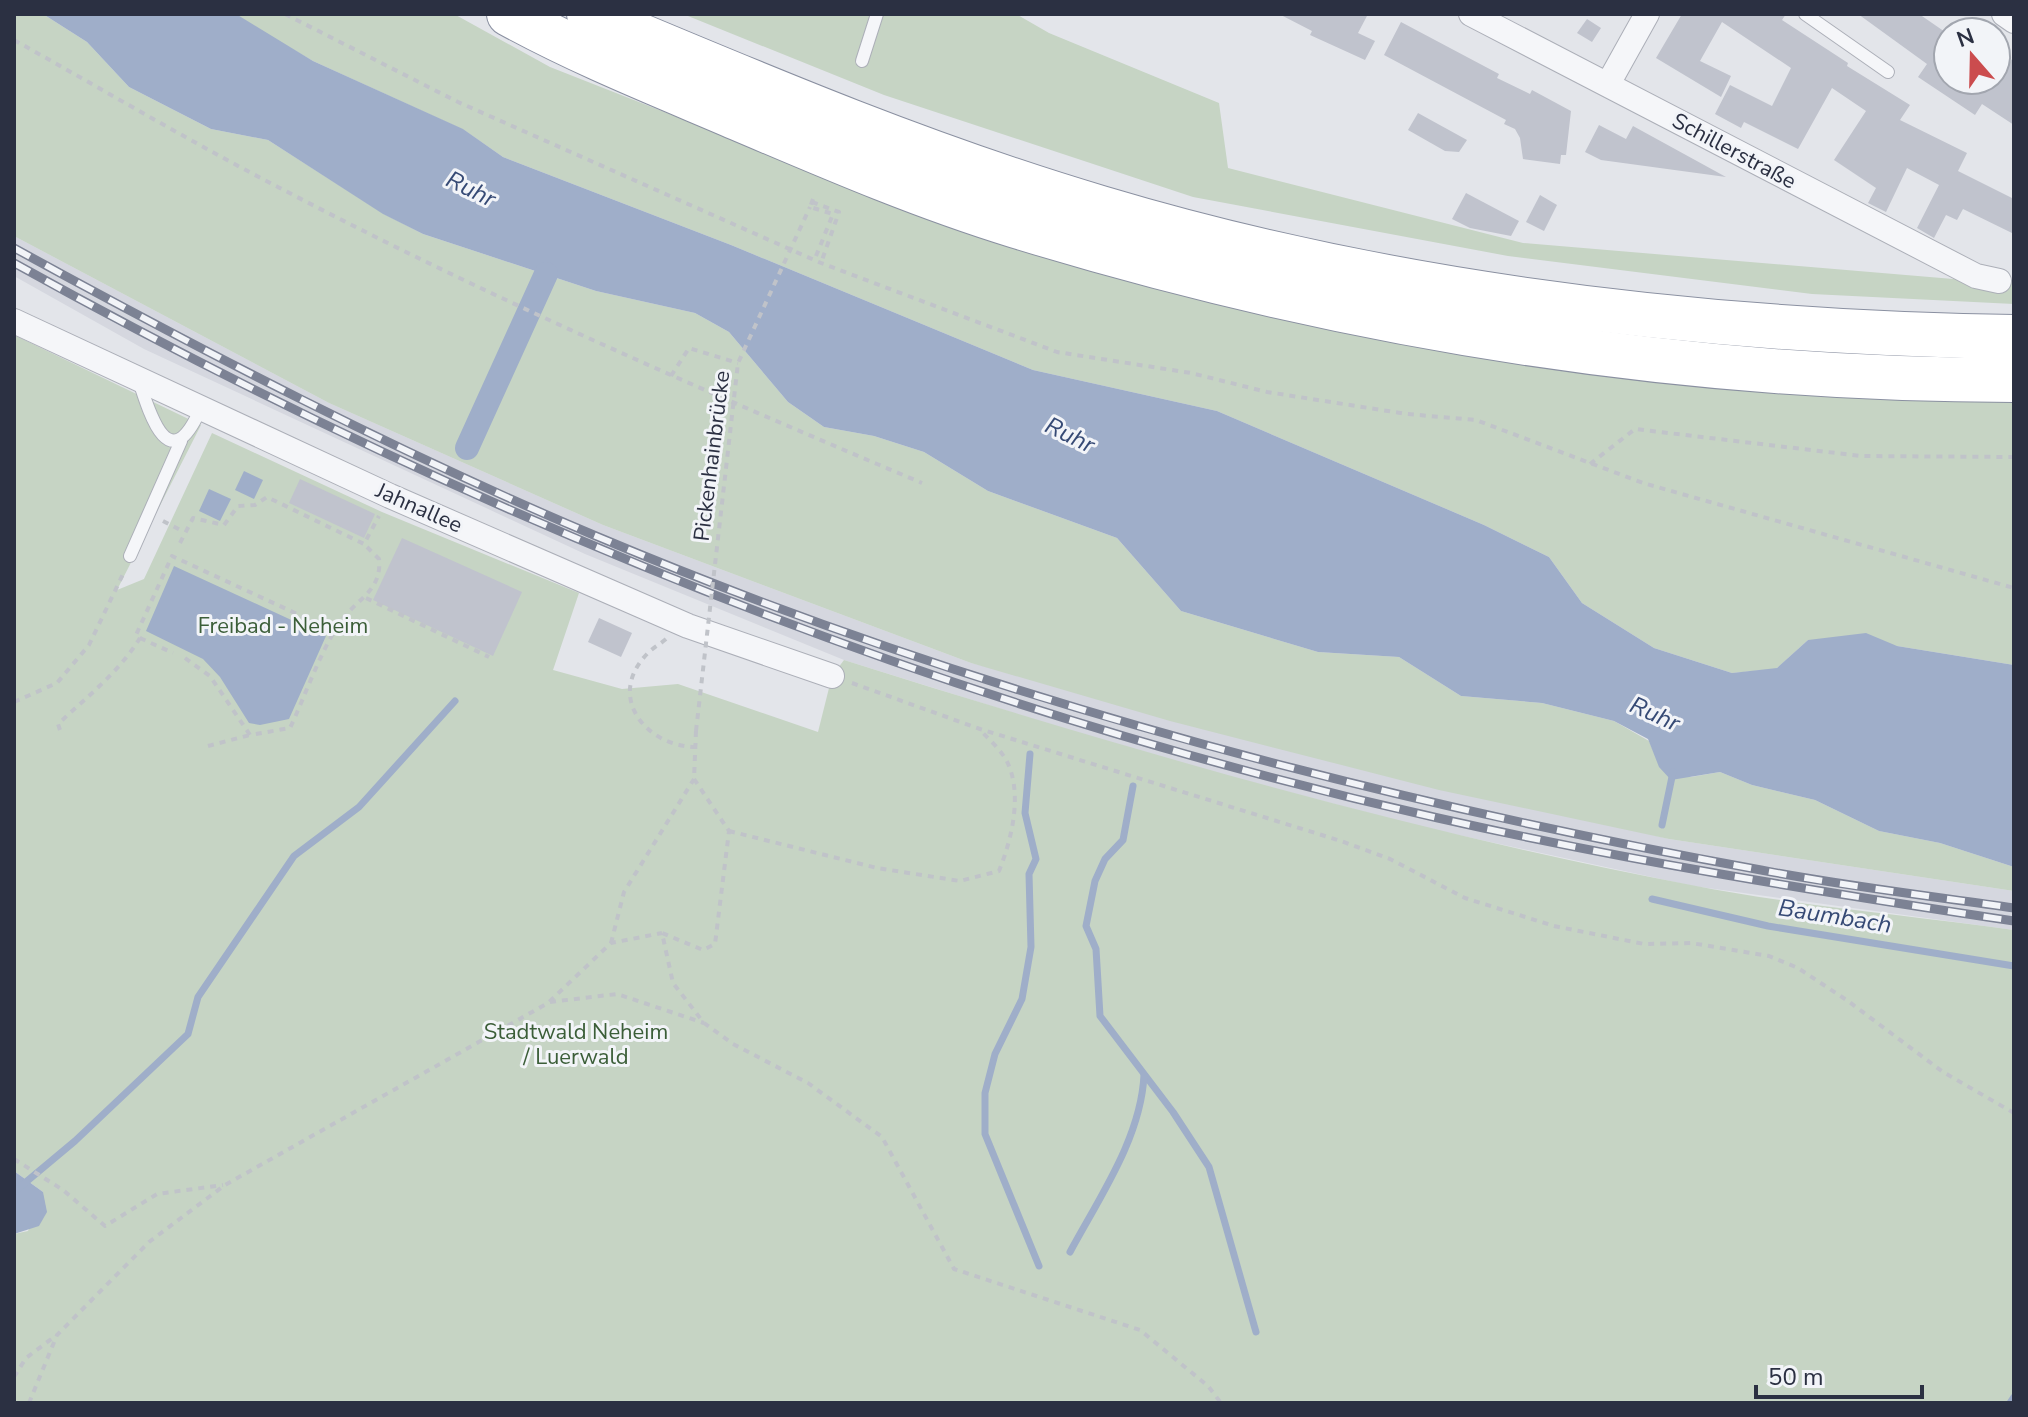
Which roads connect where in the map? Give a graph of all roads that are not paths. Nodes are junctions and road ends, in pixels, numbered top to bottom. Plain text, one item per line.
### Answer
1 (509, 14) edge
2 (589, 14) edge
3 (877, 14) edge
4 (1471, 14) edge
5 (1647, 14) edge
6 (1805, 14) edge
7 (2004, 14) edge
8 (2014, 21) edge
9 (862, 61) dead end
10 (1888, 72) dead end
11 (1608, 84) junction
12 (1999, 281) dead end
13 (14, 321) edge
14 (2014, 337) edge
15 (2014, 380) edge
16 (139, 381) junction
17 (200, 410) junction
18 (181, 441) junction
19 (130, 556) road end
20 (832, 676) road end

1 - 15 highway
2 - 14 highway
3 - 9 lane
4 - 11 street, Schillerstraße
5 - 11 street
6 - 10 lane
7 - 8 street
11 - 12 street, Schillerstraße
13 - 16 street, Jahnallee
16 - 17 street, Jahnallee
16 - 18 lane
17 - 18 lane
17 - 20 street, Jahnallee
18 - 19 lane

